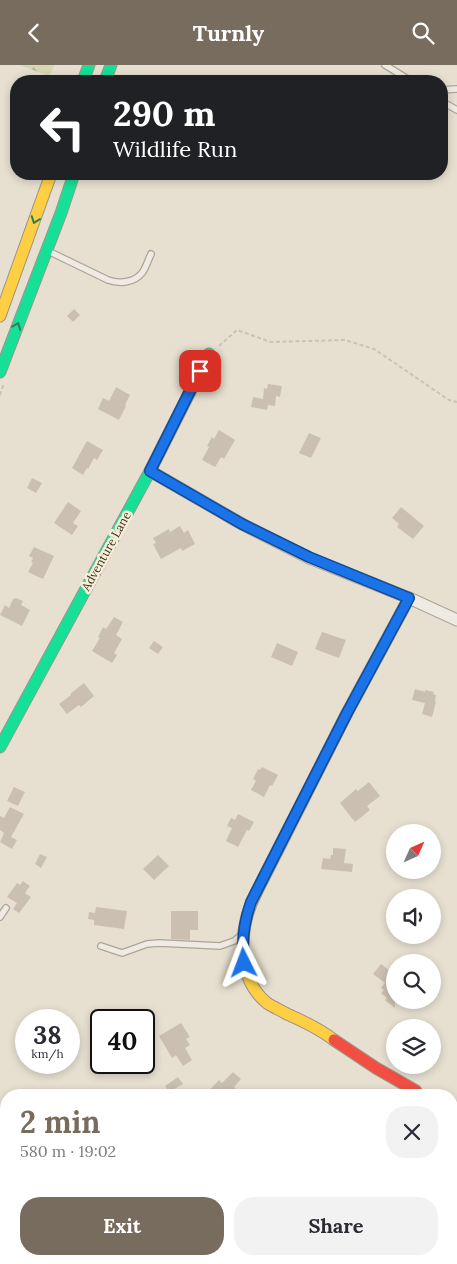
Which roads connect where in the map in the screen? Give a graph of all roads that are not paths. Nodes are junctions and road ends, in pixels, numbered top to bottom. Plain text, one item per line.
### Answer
1 (385, 65) edge
2 (401, 75) edge
3 (49, 180) edge
4 (72, 180) edge
5 (46, 250) junction
6 (151, 254) dead end
7 (0, 316) edge
8 (209, 354) road end
9 (0, 372) edge
10 (150, 471) junction
11 (409, 598) junction
12 (457, 620) edge
13 (0, 747) edge
14 (6, 909) dead end
15 (0, 917) edge
16 (243, 933) junction
17 (101, 946) dead end
18 (412, 1089) edge

1 - 2 lane
3 -> 7 street
4 - 5 street
5 - 6 lane
9 -> 5 street
8 - 10 street, Adventure Lane
10 - 11 street
10 - 13 street, Adventure Lane
11 - 12 street
11 - 16 street
14 - 15 lane
16 - 17 lane
16 - 18 street

